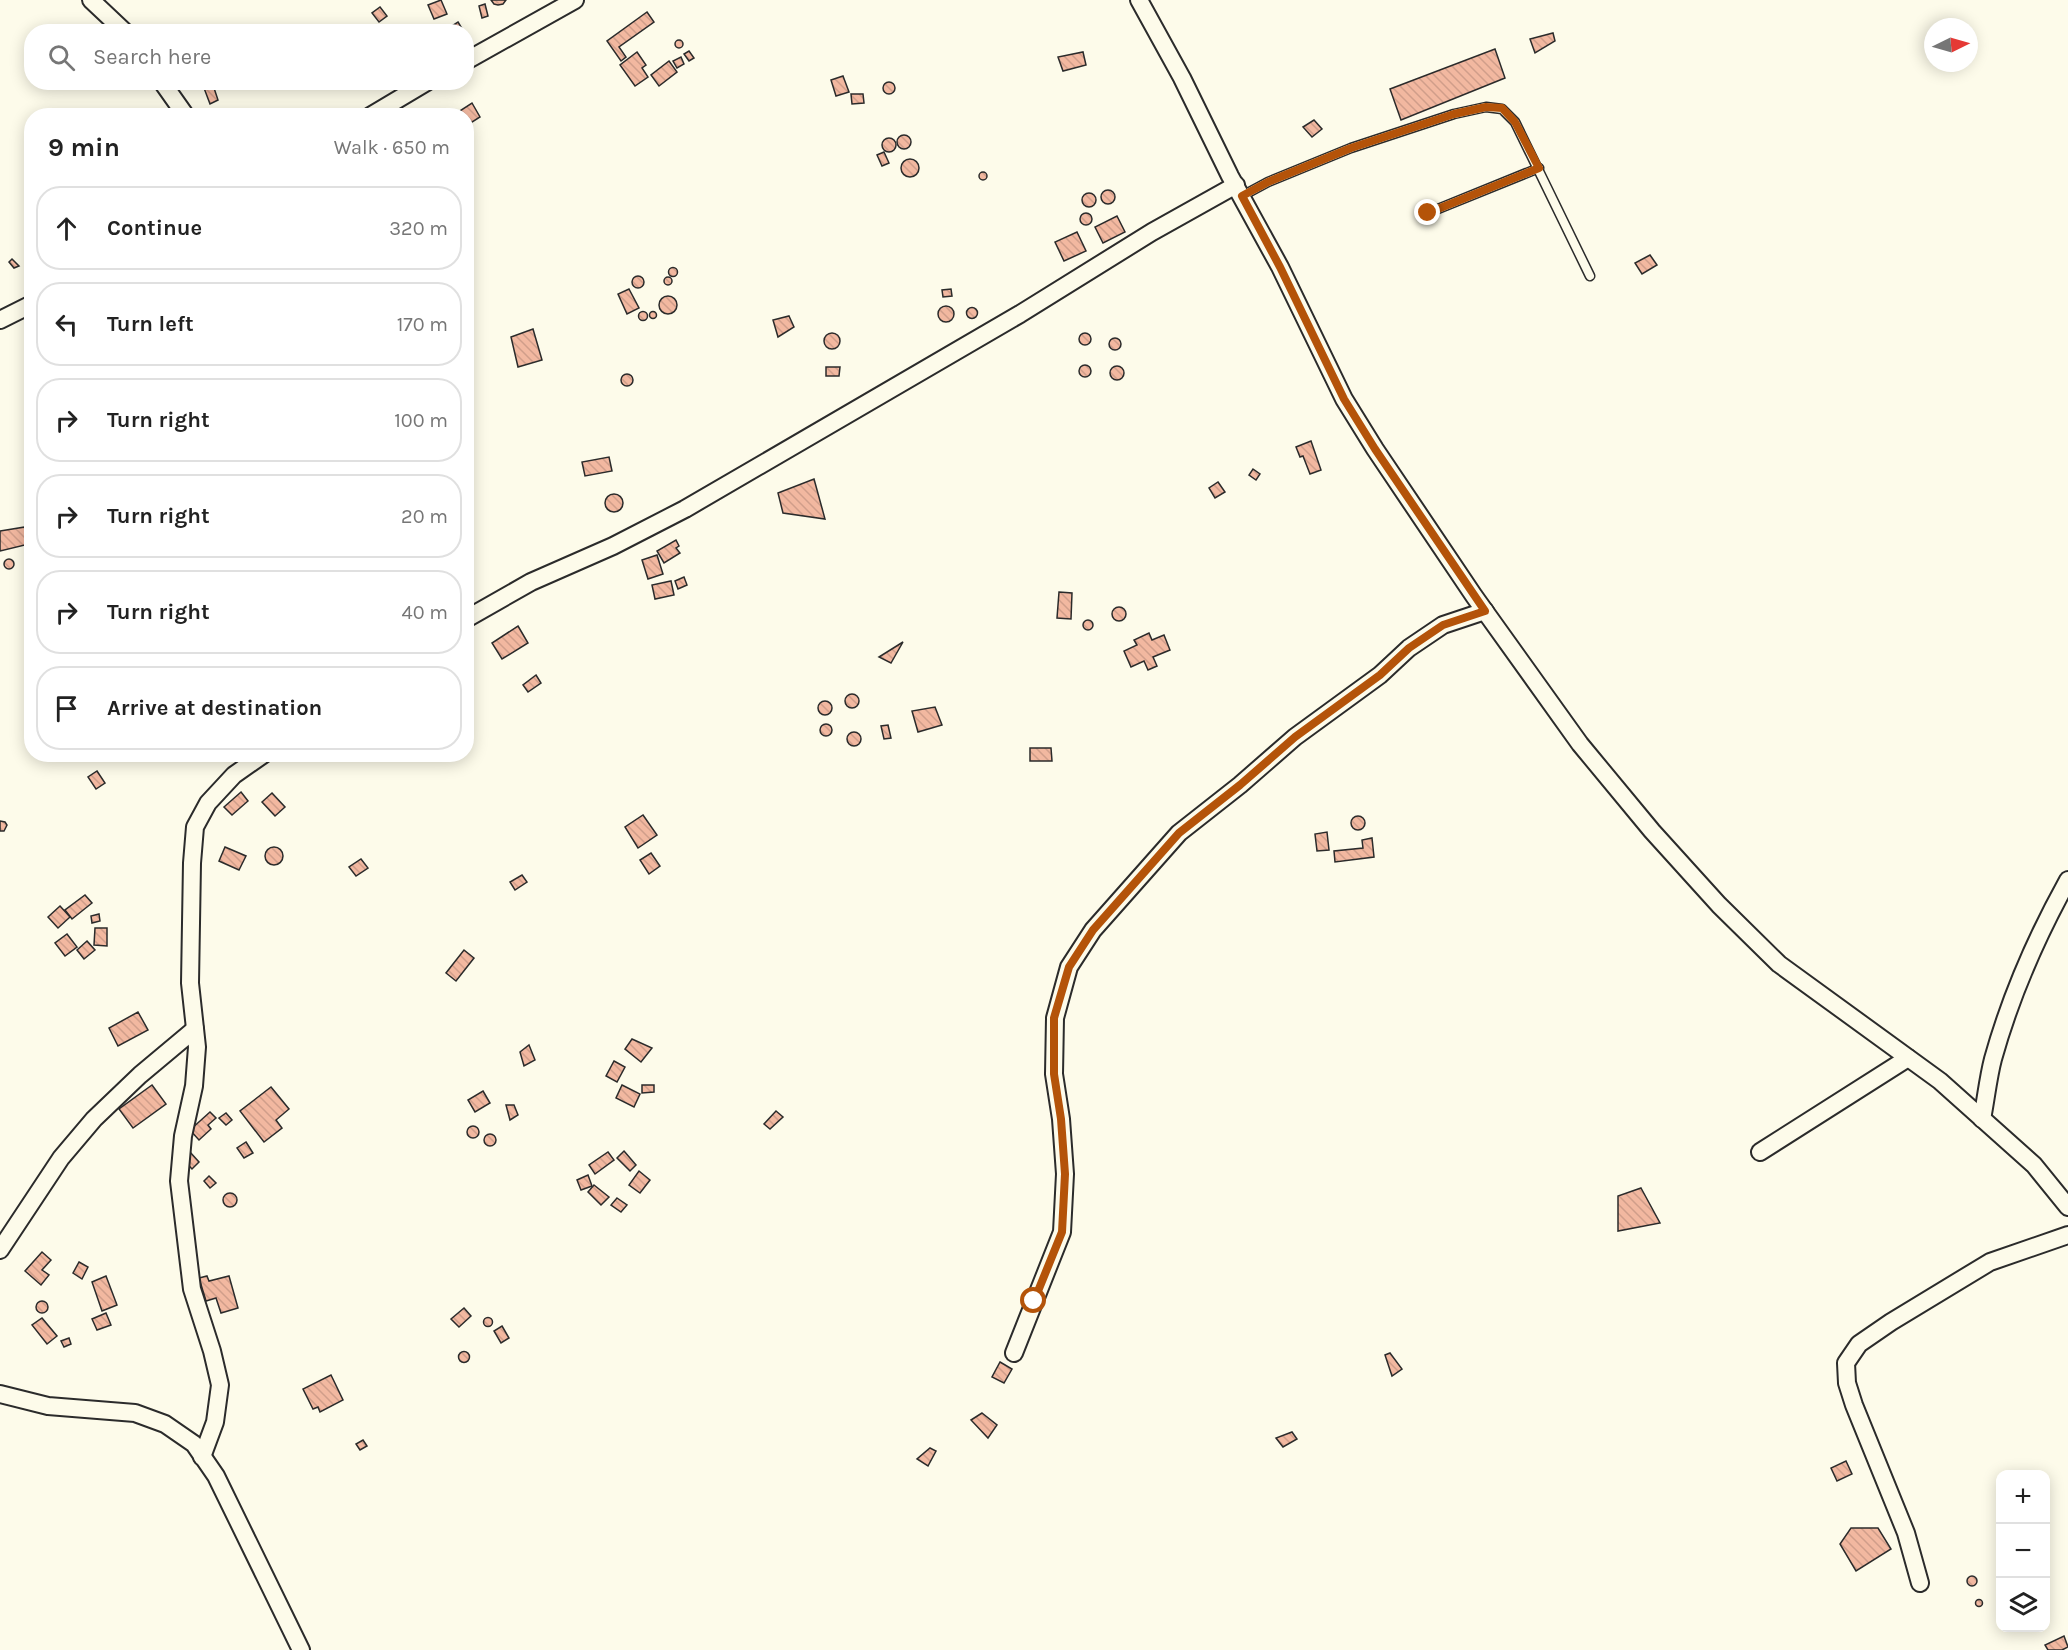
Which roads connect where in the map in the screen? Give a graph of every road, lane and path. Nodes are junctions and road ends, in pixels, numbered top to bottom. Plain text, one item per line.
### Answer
1 (91, 0) edge
2 (1139, 0) edge
3 (571, 1) edge
4 (116, 24) edge
5 (474, 56) edge
6 (168, 90) edge
7 (413, 90) edge
8 (180, 108) edge
9 (383, 108) edge
10 (1539, 168) junction
11 (1239, 190) junction
12 (1428, 213) dead end
13 (1590, 276) dead end
14 (24, 308) edge
15 (0, 320) edge
16 (1485, 611) junction
17 (474, 614) edge
18 (253, 762) edge
19 (2068, 880) edge
20 (195, 1029) junction
21 (1908, 1058) junction
22 (1982, 1119) junction
23 (1760, 1152) dead end
24 (2068, 1207) edge
25 (2068, 1235) edge
26 (0, 1250) edge
27 (1014, 1353) dead end
28 (0, 1394) edge
29 (202, 1456) junction
30 (1920, 1583) dead end
31 (301, 1650) edge

1 - 4 street
2 - 11 street
3 - 5 street
6 - 8 street
7 - 9 street
10 - 11 lane
10 - 12 lane
10 - 13 lane
11 - 16 street
11 - 17 street
14 - 15 street
16 - 21 street
16 - 27 street
18 - 20 street
19 - 22 street
20 - 26 street
20 - 29 street
21 - 22 street
21 - 23 street
22 - 24 street
25 - 30 street
28 - 29 street
29 - 31 street

